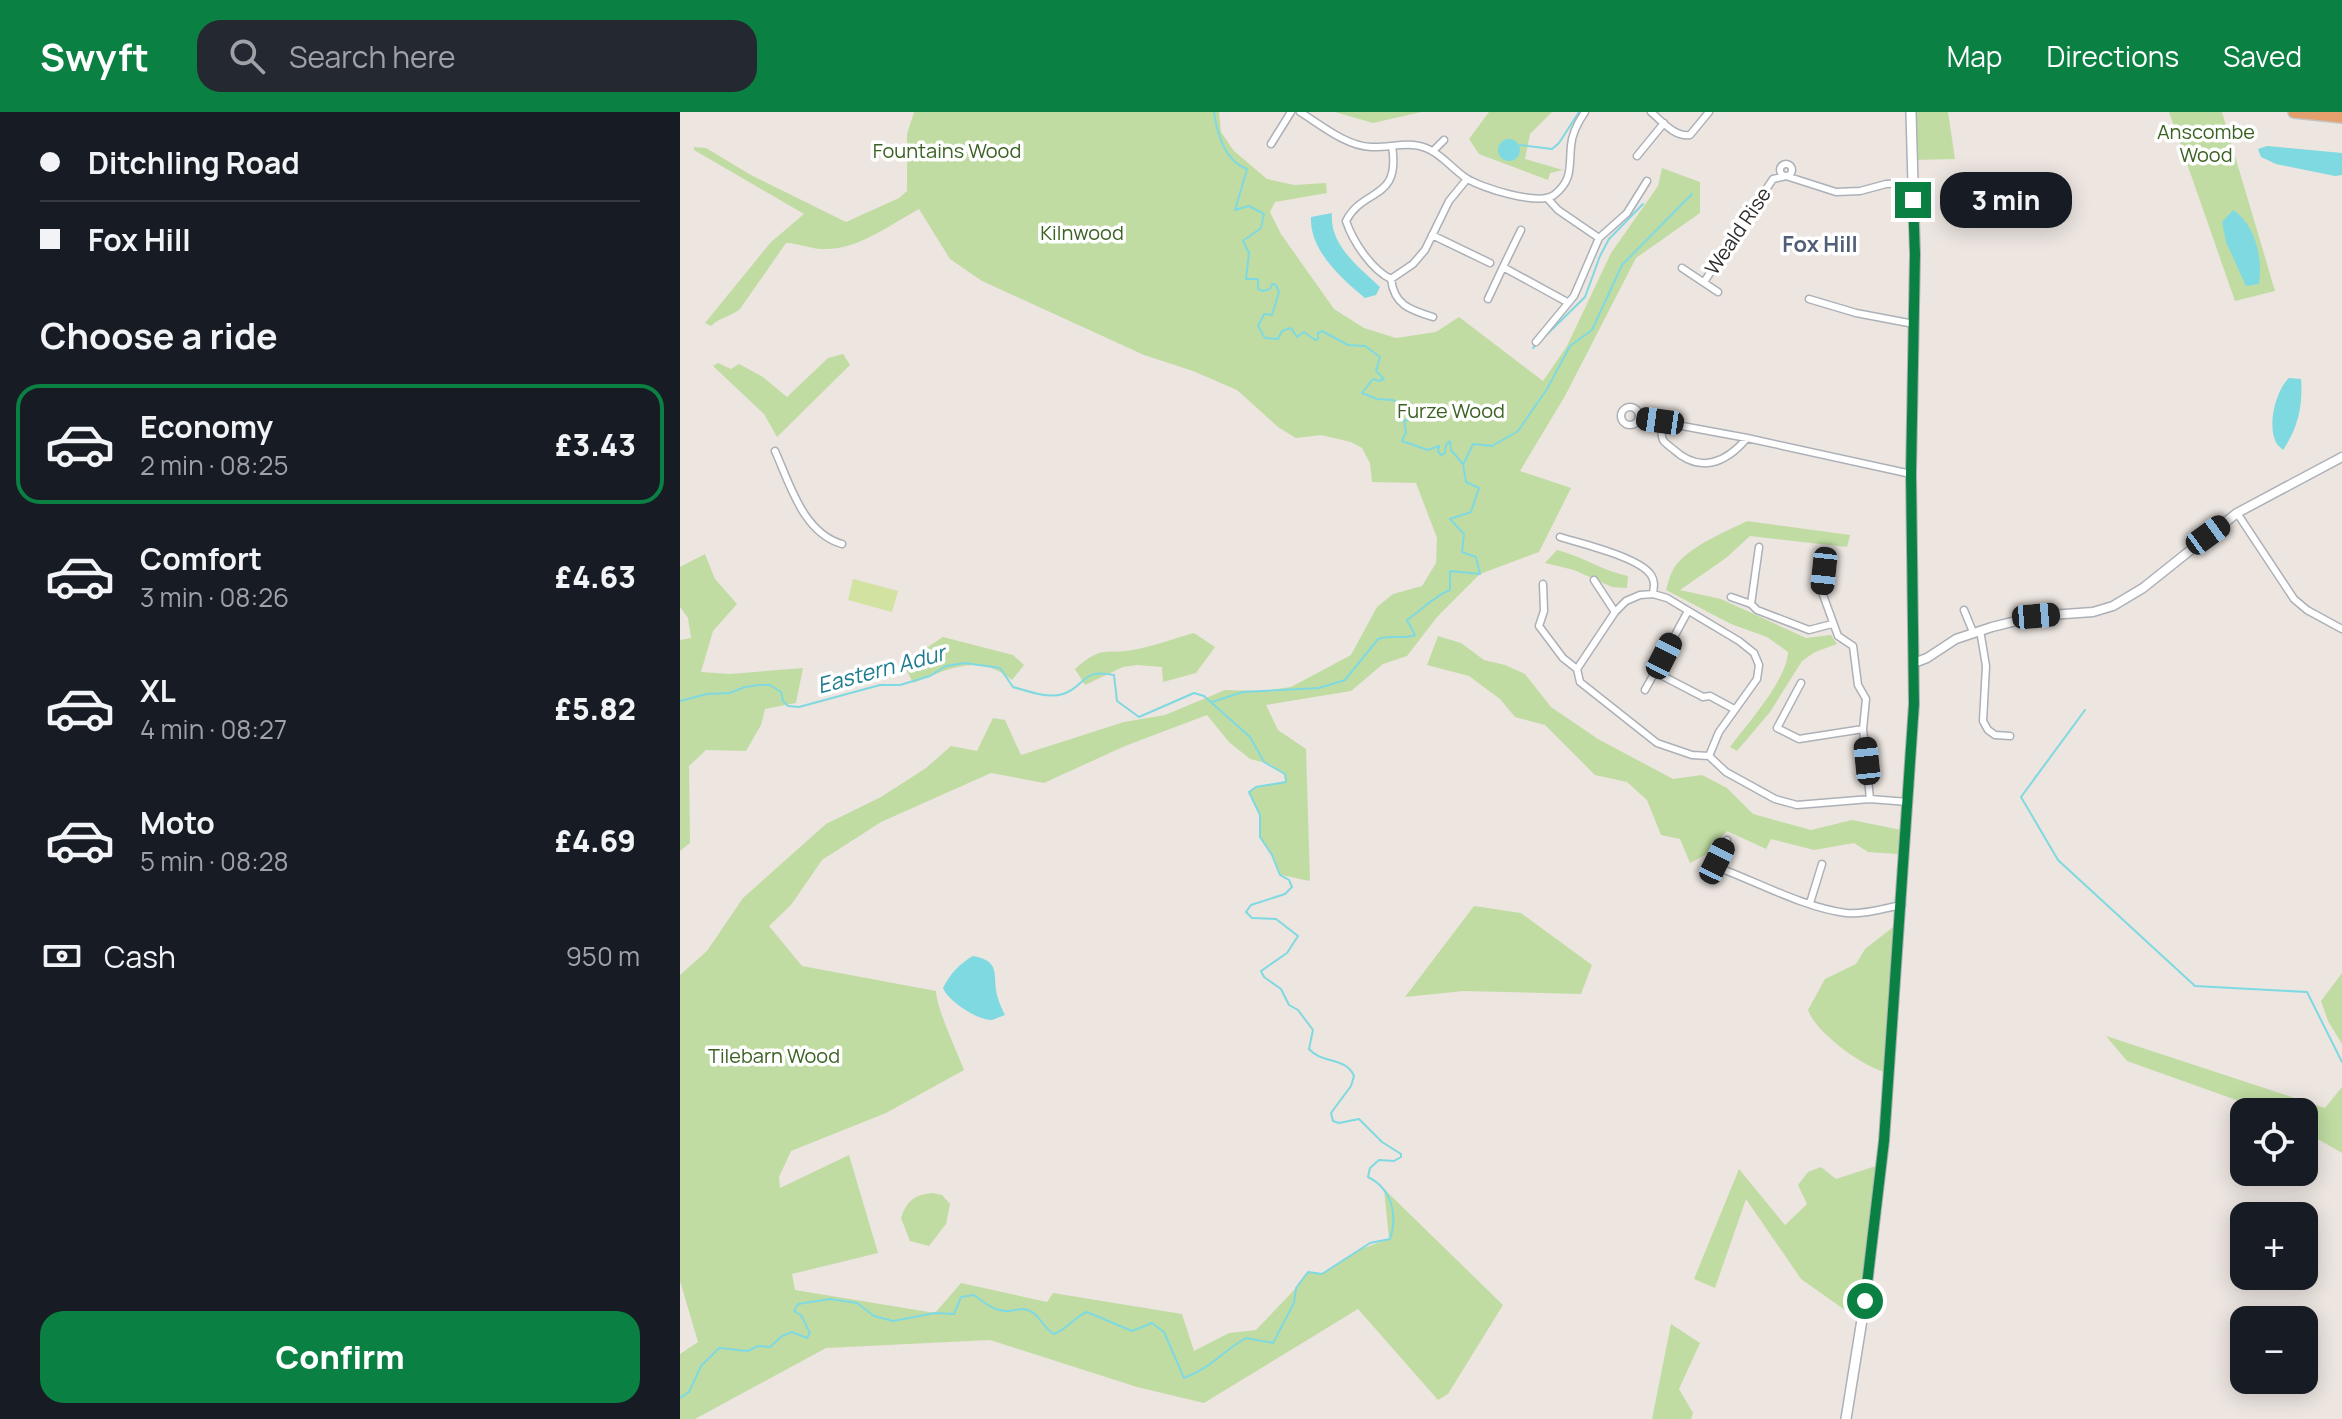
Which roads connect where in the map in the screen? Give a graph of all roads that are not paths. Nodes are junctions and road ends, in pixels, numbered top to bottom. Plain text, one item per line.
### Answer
1 (1291, 112) edge
2 (1300, 112) edge
3 (1585, 112) edge
4 (1651, 112) edge
5 (1709, 112) edge
6 (1911, 112) edge
7 (2294, 112) edge
8 (2342, 117) edge
9 (1664, 123) junction
10 (1444, 140) dead end
11 (1271, 144) dead end
12 (1392, 146) junction
13 (1433, 151) junction
14 (1637, 156) dead end
15 (1791, 176) junction
16 (1467, 179) junction
17 (1773, 179) junction
18 (1647, 181) dead end
19 (1912, 183) junction
20 (1548, 199) junction
21 (1521, 230) dead end
22 (1432, 235) junction
23 (1599, 238) junction
24 (1490, 263) dead end
25 (1503, 267) junction
26 (1682, 268) dead end
27 (1391, 279) junction
28 (1704, 282) junction
29 (1718, 292) dead end
30 (1488, 299) dead end
31 (1809, 299) dead end
32 (1567, 302) junction
33 (1433, 317) dead end
34 (1914, 324) junction
35 (1536, 342) dead end
36 (1639, 418) dead end
37 (1660, 421) junction
38 (1747, 438) junction
39 (775, 451) dead end
40 (2342, 457) edge
41 (1911, 474) junction
42 (2237, 513) junction
43 (1560, 537) dead end
44 (842, 544) dead end
45 (1759, 547) dead end
46 (1826, 551) dead end
47 (1594, 580) dead end
48 (1543, 584) dead end
49 (1653, 594) junction
50 (1731, 597) dead end
51 (1751, 604) junction
52 (1964, 610) dead end
53 (1688, 611) junction
54 (1615, 612) junction
55 (1832, 624) junction
56 (2342, 629) edge
57 (1976, 631) junction
58 (1914, 663) junction
59 (1577, 669) junction
60 (1655, 672) junction
61 (1801, 683) dead end
62 (1645, 690) dead end
63 (1734, 709) junction
64 (1863, 729) junction
65 (2000, 735) junction
66 (2010, 736) dead end
67 (1999, 747) dead end
68 (1709, 756) junction
69 (1870, 799) junction
70 (1908, 802) junction
71 (1727, 840) dead end
72 (1822, 864) dead end
73 (1810, 903) junction
74 (1902, 905) junction
75 (1846, 1419) edge

1 - 11 street
2 - 12 street
3 - 20 street
4 - 9 street
5 - 9 street
6 - 19 main road
7 - 8 highway
9 - 14 street
10 - 13 street
12 - 13 street
12 - 27 street
13 - 16 street
15 - 17 street, Weald Rise
15 - 17 street, Weald Rise
15 - 19 street, Weald Rise
16 - 20 street
16 - 22 street
17 - 28 street, Weald Rise
18 - 23 street
19 - 34 main road
20 - 23 street
21 - 25 street
22 - 24 street
22 - 27 street
23 - 32 street
25 - 30 street
25 - 32 street
26 - 28 street, Weald Rise
27 - 33 street
28 - 29 street, Weald Rise
31 - 34 street
32 - 35 street
34 - 41 main road
36 - 37 street
37 - 38 street
37 - 38 street
38 - 41 street
39 - 44 street
40 - 42 street
41 - 58 main road
42 - 56 street
42 - 57 street
43 - 49 street
45 - 51 street
46 - 55 street
47 - 54 street
48 - 59 street
49 - 53 street
49 - 54 street
50 - 51 street
51 - 55 street
52 - 57 street
53 - 60 street
53 - 63 street
54 - 59 street
55 - 64 street
57 - 58 street
57 - 65 street
58 - 70 main road
59 - 68 street
60 - 62 street
60 - 63 street
61 - 64 street
63 - 68 street
64 - 69 street
65 - 66 street
65 - 67 street
68 - 69 street
69 - 70 street
70 - 74 main road
71 - 73 street
72 - 73 street
73 - 74 street
74 - 75 main road

